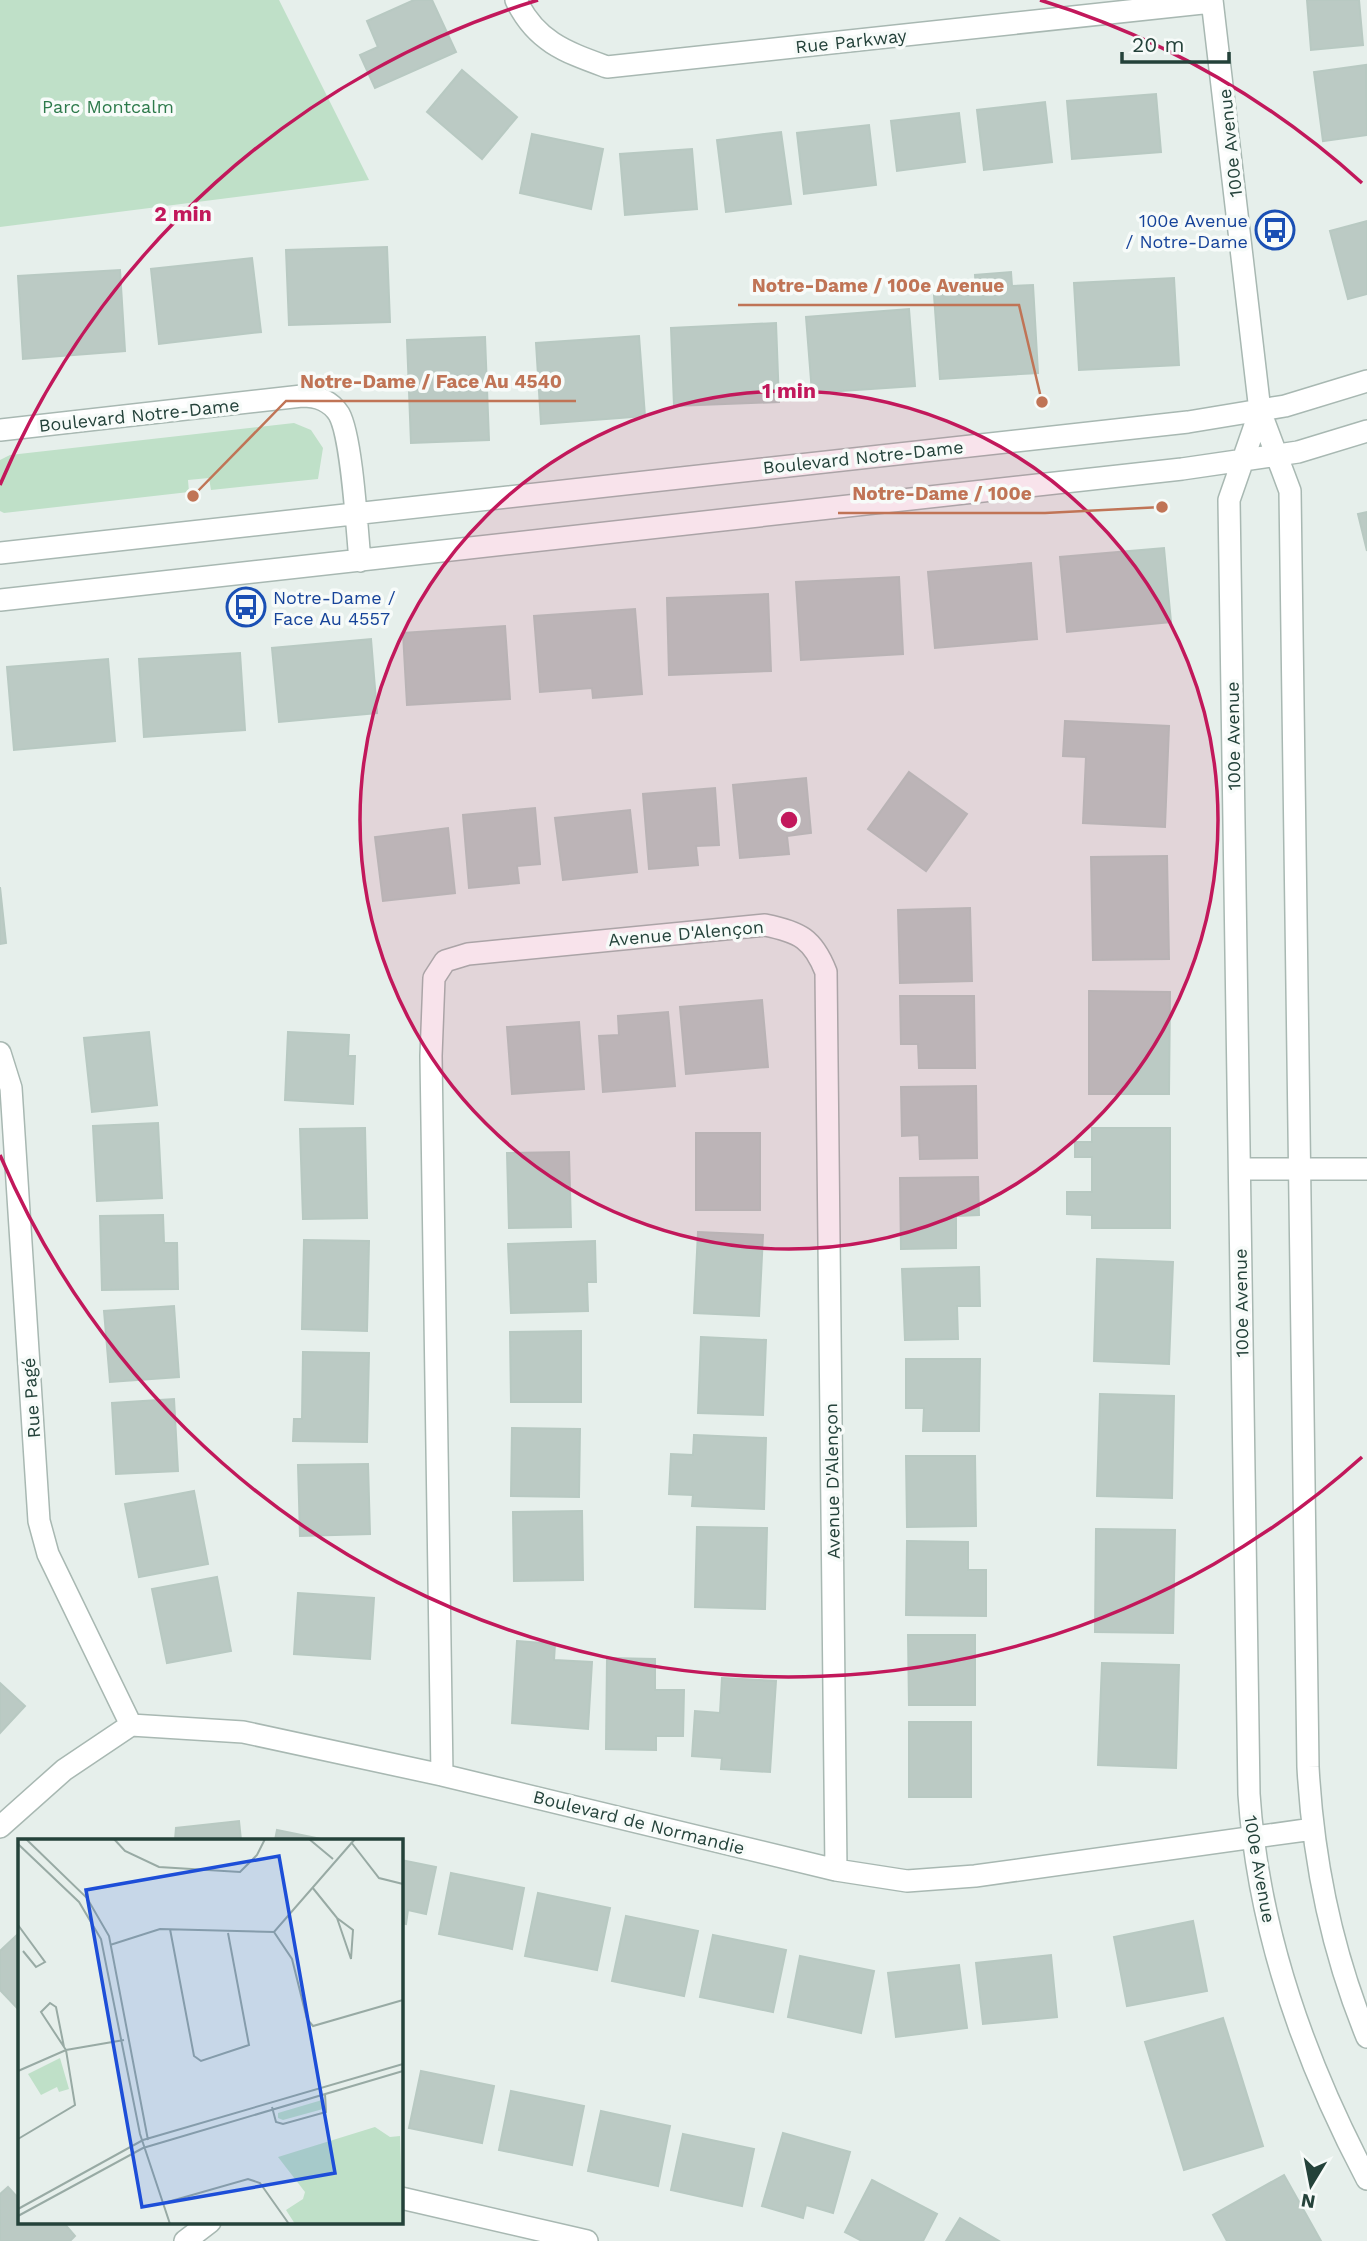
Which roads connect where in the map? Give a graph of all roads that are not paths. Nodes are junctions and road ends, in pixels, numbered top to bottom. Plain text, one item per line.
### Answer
1 (516, 0) edge
2 (1212, 1) edge
3 (1367, 381) edge
4 (1260, 411) junction
5 (0, 430) edge
6 (1367, 431) edge
7 (1278, 456) junction
8 (1242, 460) junction
9 (355, 513) junction
10 (0, 553) edge
11 (360, 561) junction
12 (0, 600) edge
13 (0, 1053) edge
14 (1367, 1168) edge
15 (1300, 1169) junction
16 (1240, 1170) junction
17 (131, 1726) junction
18 (442, 1775) junction
19 (0, 1827) edge
20 (1313, 1829) junction
21 (1253, 1838) junction
22 (836, 1870) junction
23 (1367, 2037) edge
24 (1367, 2179) edge
25 (402, 2198) edge
26 (206, 2224) edge
27 (185, 2241) edge
28 (587, 2241) edge

1 - 2 street, Rue Parkway
2 - 4 street, 100e Avenue
3 - 4 street, Boulevard Notre-Dame
4 - 7 street, 100e Avenue
4 - 8 street, 100e Avenue
4 - 9 street, Boulevard Notre-Dame
5 - 9 street, Boulevard Notre-Dame
6 - 7 street
7 - 8 street
7 - 15 street, 100e Avenue
8 - 11 street
8 - 16 street, 100e Avenue
9 - 10 street, Boulevard Notre-Dame
9 - 11 street, Boulevard Notre-Dame
11 - 12 street
13 - 17 street, Rue Pagé
14 - 15 street
15 - 16 street
15 - 20 street, 100e Avenue
16 - 21 street, 100e Avenue
17 - 18 street, Boulevard de Normandie
17 - 19 street
18 - 22 street, Boulevard de Normandie
18 - 22 street, Avenue D'Alençon
20 - 21 street, Boulevard de Normandie
20 - 23 street, 100e Avenue
21 - 22 street, Boulevard de Normandie
21 - 24 street, 100e Avenue
25 - 28 street
26 - 27 street

